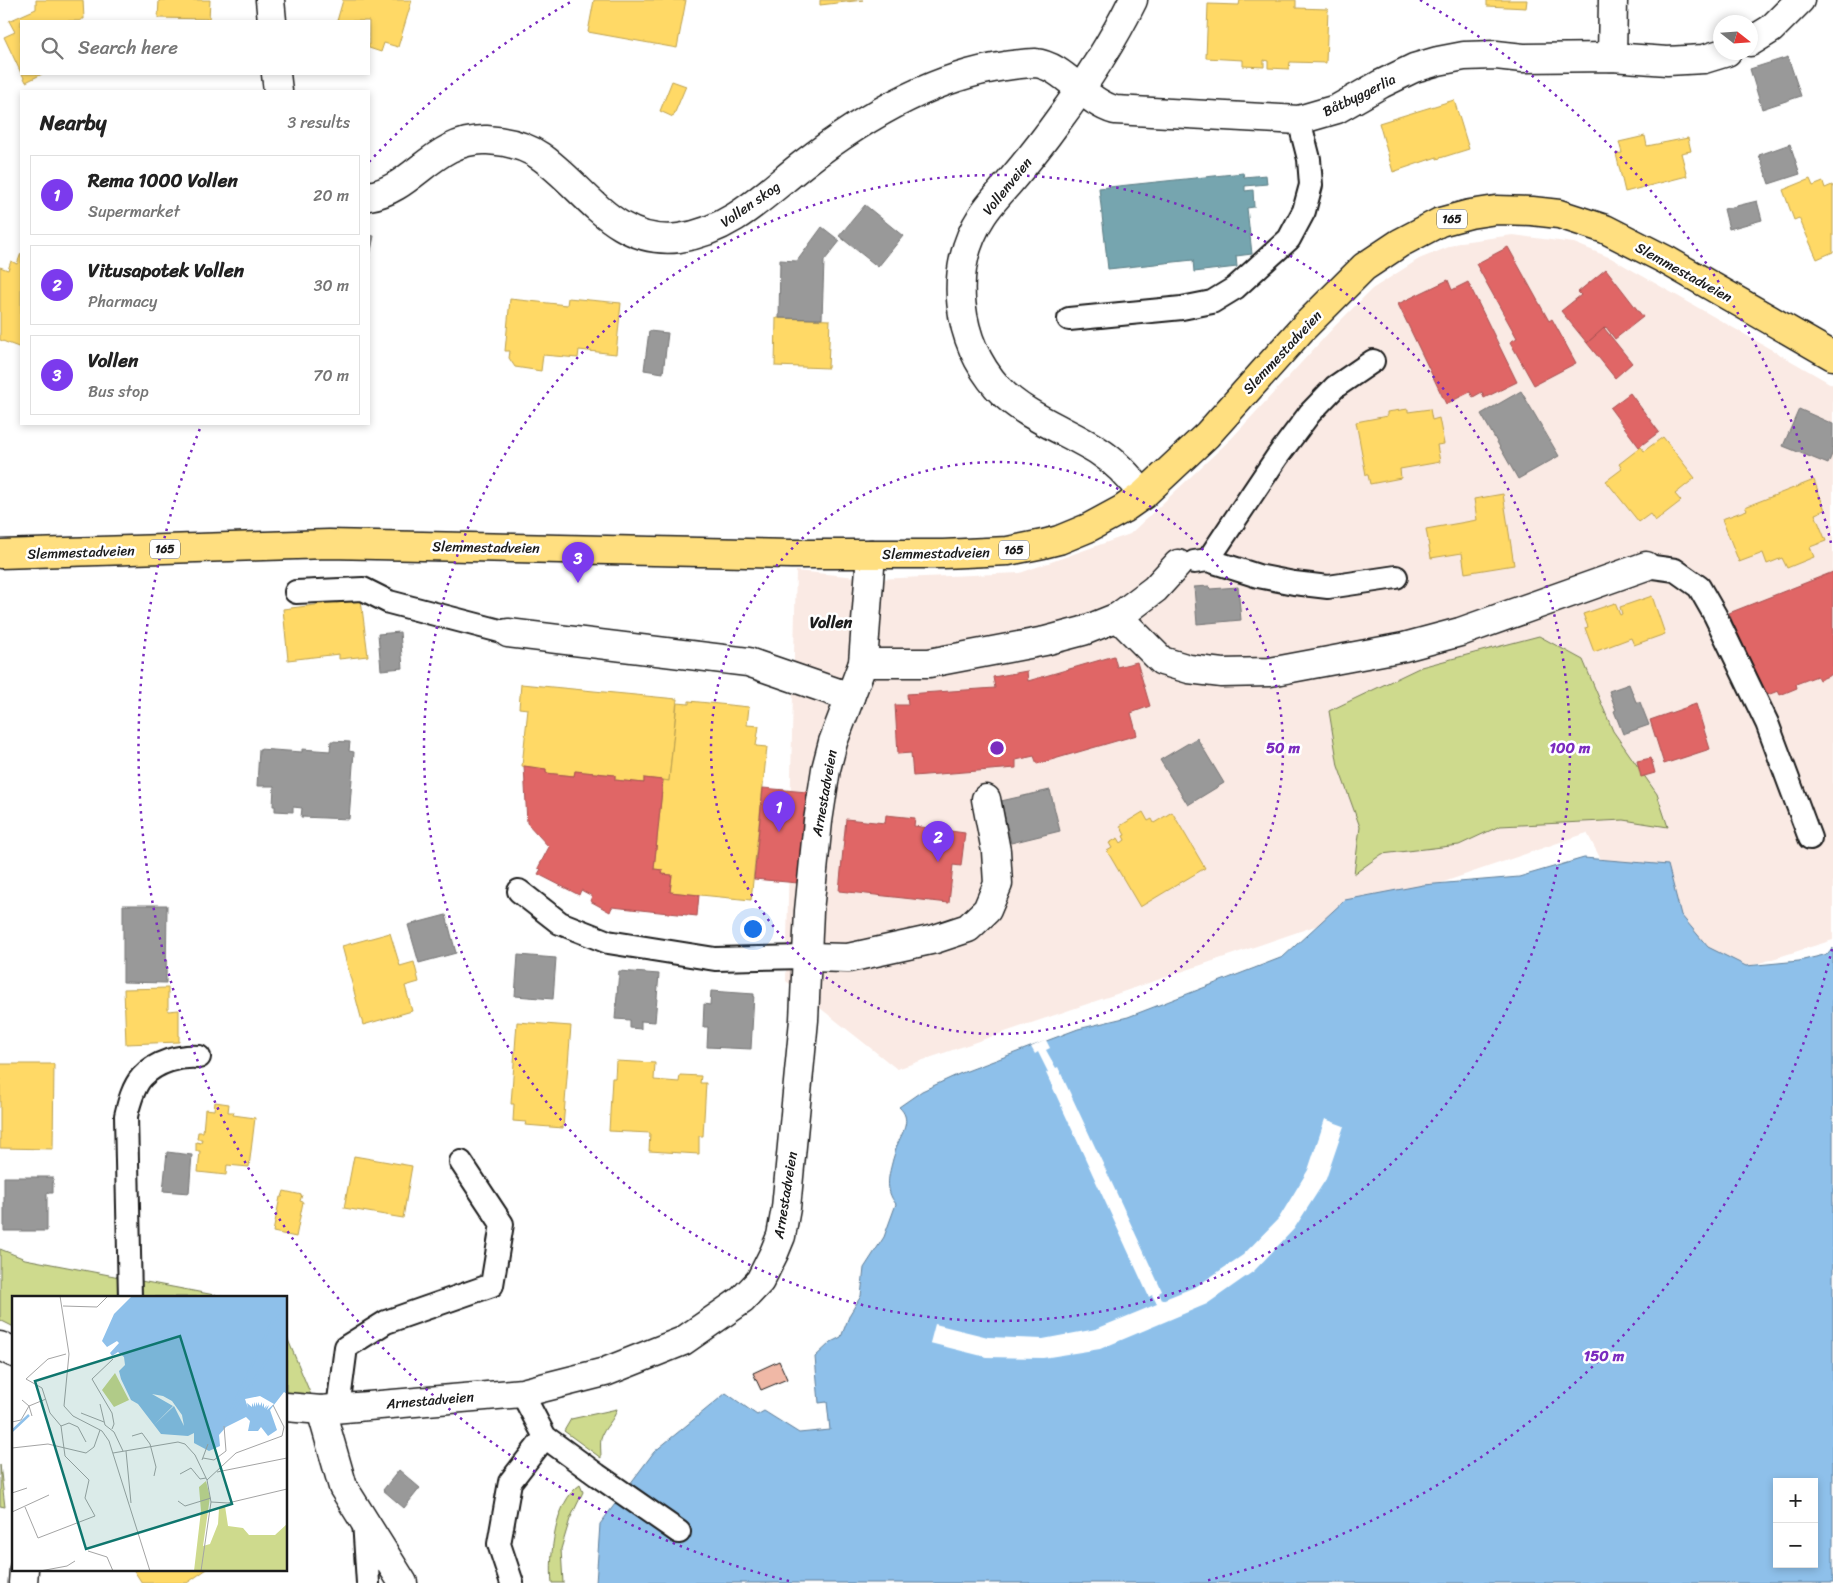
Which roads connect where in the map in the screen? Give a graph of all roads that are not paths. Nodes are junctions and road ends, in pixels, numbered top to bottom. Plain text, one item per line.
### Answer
1 (270, 0) edge
2 (1133, 0) edge
3 (1613, 0) edge
4 (1800, 0) edge
5 (272, 20) edge
6 (1758, 37) edge
7 (1713, 56) edge
8 (1612, 57) junction
9 (276, 75) edge
10 (278, 90) edge
11 (1080, 90) junction
12 (1299, 120) junction
13 (370, 196) edge
14 (1068, 319) dead end
15 (1833, 356) edge
16 (1373, 361) dead end
17 (1143, 494) junction
18 (0, 554) edge
19 (871, 554) junction
20 (1208, 560) junction
21 (1178, 564) joint
22 (1646, 566) joint
23 (1396, 577) dead end
24 (296, 592) dead end
25 (1118, 617) junction
26 (508, 633) joint
27 (863, 663) junction
28 (850, 697) junction
29 (986, 799) dead end
30 (1810, 838) dead end
31 (519, 891) dead end
32 (807, 957) junction
33 (199, 1056) dead end
34 (461, 1162) dead end
35 (130, 1296) edge
36 (0, 1346) edge
37 (12, 1351) edge
38 (522, 1393) junction
39 (288, 1406) edge
40 (330, 1409) junction
41 (545, 1437) junction
42 (364, 1521) junction
43 (679, 1532) dead end
44 (24, 1570) edge
45 (23, 1583) edge
46 (368, 1583) edge
47 (403, 1583) edge
48 (512, 1583) edge

1 - 5 street
2 - 11 street, Vollenveien
3 - 8 street
4 - 6 street
7 - 8 street, Båtbyggerlia
8 - 12 street, Båtbyggerlia
9 - 10 street
11 - 12 street, Båtbyggerlia
11 - 13 street, Vollen skog
11 - 17 street, Vollenveien
12 - 14 lane
15 - 17 main road, Slemmestadveien / 165
16 - 20 lane
17 - 19 main road, Slemmestadveien / 165
18 - 19 main road, Slemmestadveien / 165
19 - 27 street, Arnestadveien
20 - 21 lane
20 - 23 lane
21 - 25 street
22 - 25 street
22 - 30 lane
24 - 26 lane
25 - 27 street
26 - 28 street
27 - 28 street, Arnestadveien
28 - 32 street, Arnestadveien
29 - 32 street
31 - 32 lane
32 - 38 street, Arnestadveien
33 - 35 lane
34 - 40 lane
36 - 37 street
38 - 40 street, Arnestadveien
38 - 41 lane
39 - 40 street, Arnestadveien
40 - 42 street
41 - 43 lane
41 - 48 lane
42 - 46 lane
42 - 47 street
44 - 45 street

